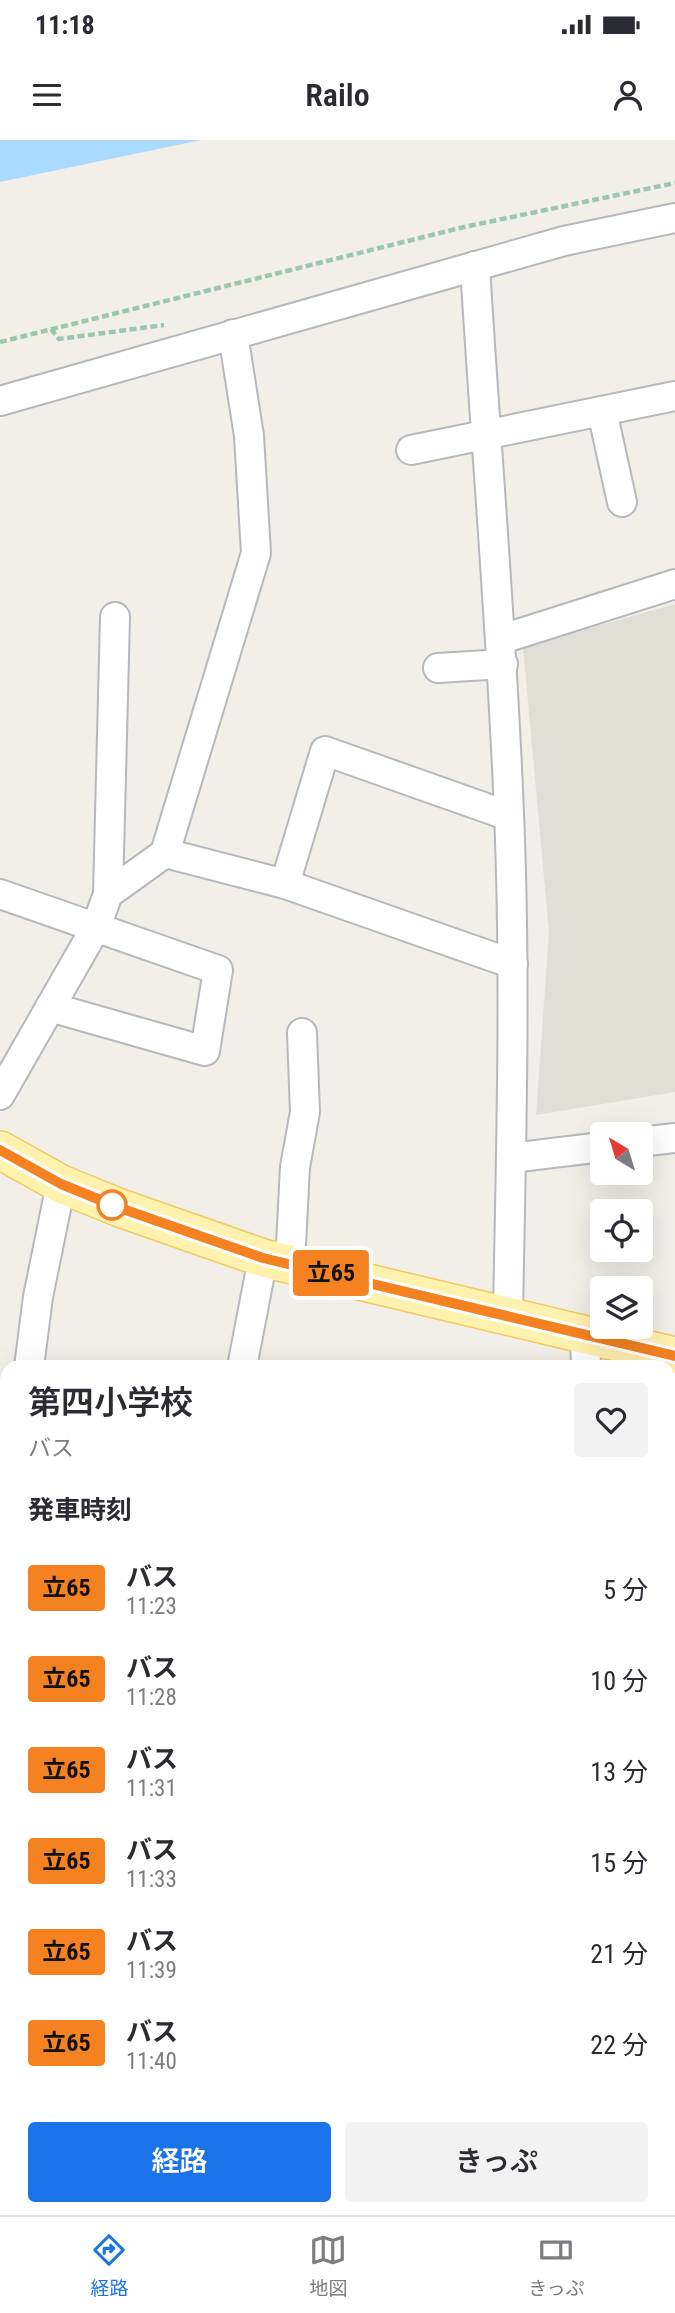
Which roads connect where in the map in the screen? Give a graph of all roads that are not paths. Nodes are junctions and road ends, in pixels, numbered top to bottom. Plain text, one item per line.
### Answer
1 (675, 218) edge
2 (475, 266) junction
3 (233, 334) junction
4 (675, 396) edge
5 (0, 401) edge
6 (603, 411) junction
7 (485, 436) junction
8 (411, 450) dead end
9 (622, 502) dead end
10 (675, 584) edge
11 (115, 617) dead end
12 (502, 651) junction
13 (438, 668) dead end
14 (509, 816) junction
15 (165, 853) junction
16 (285, 884) junction
17 (0, 894) edge
18 (108, 894) junction
19 (96, 927) junction
20 (513, 964) junction
21 (50, 1007) junction
22 (302, 1033) dead end
23 (0, 1095) edge
24 (675, 1138) edge
25 (653, 1141) edge
26 (590, 1148) edge
27 (0, 1150) edge
28 (511, 1157) junction
29 (61, 1184) junction
30 (276, 1261) junction
31 (508, 1315) junction
32 (585, 1351) edge
33 (675, 1356) edge
34 (30, 1360) edge
35 (244, 1360) edge

1 - 2 street
2 - 3 street
2 - 7 street
3 - 5 street
3 - 15 street
4 - 6 street
6 - 7 street
6 - 9 street
7 - 8 street
7 - 12 street
10 - 12 street
11 - 18 street
12 - 13 street
12 - 14 street
14 - 16 street
14 - 20 street
15 - 16 street
15 - 18 street
16 - 20 street
17 - 19 street
18 - 19 street
19 - 21 street
19 - 21 street
20 - 28 street
21 - 23 street
22 - 30 street
24 - 25 street
26 - 28 street
27 - 29 main road
28 - 31 street
29 - 30 main road
29 - 34 street
30 - 31 main road
30 - 35 street
31 - 32 main road
32 - 33 main road

